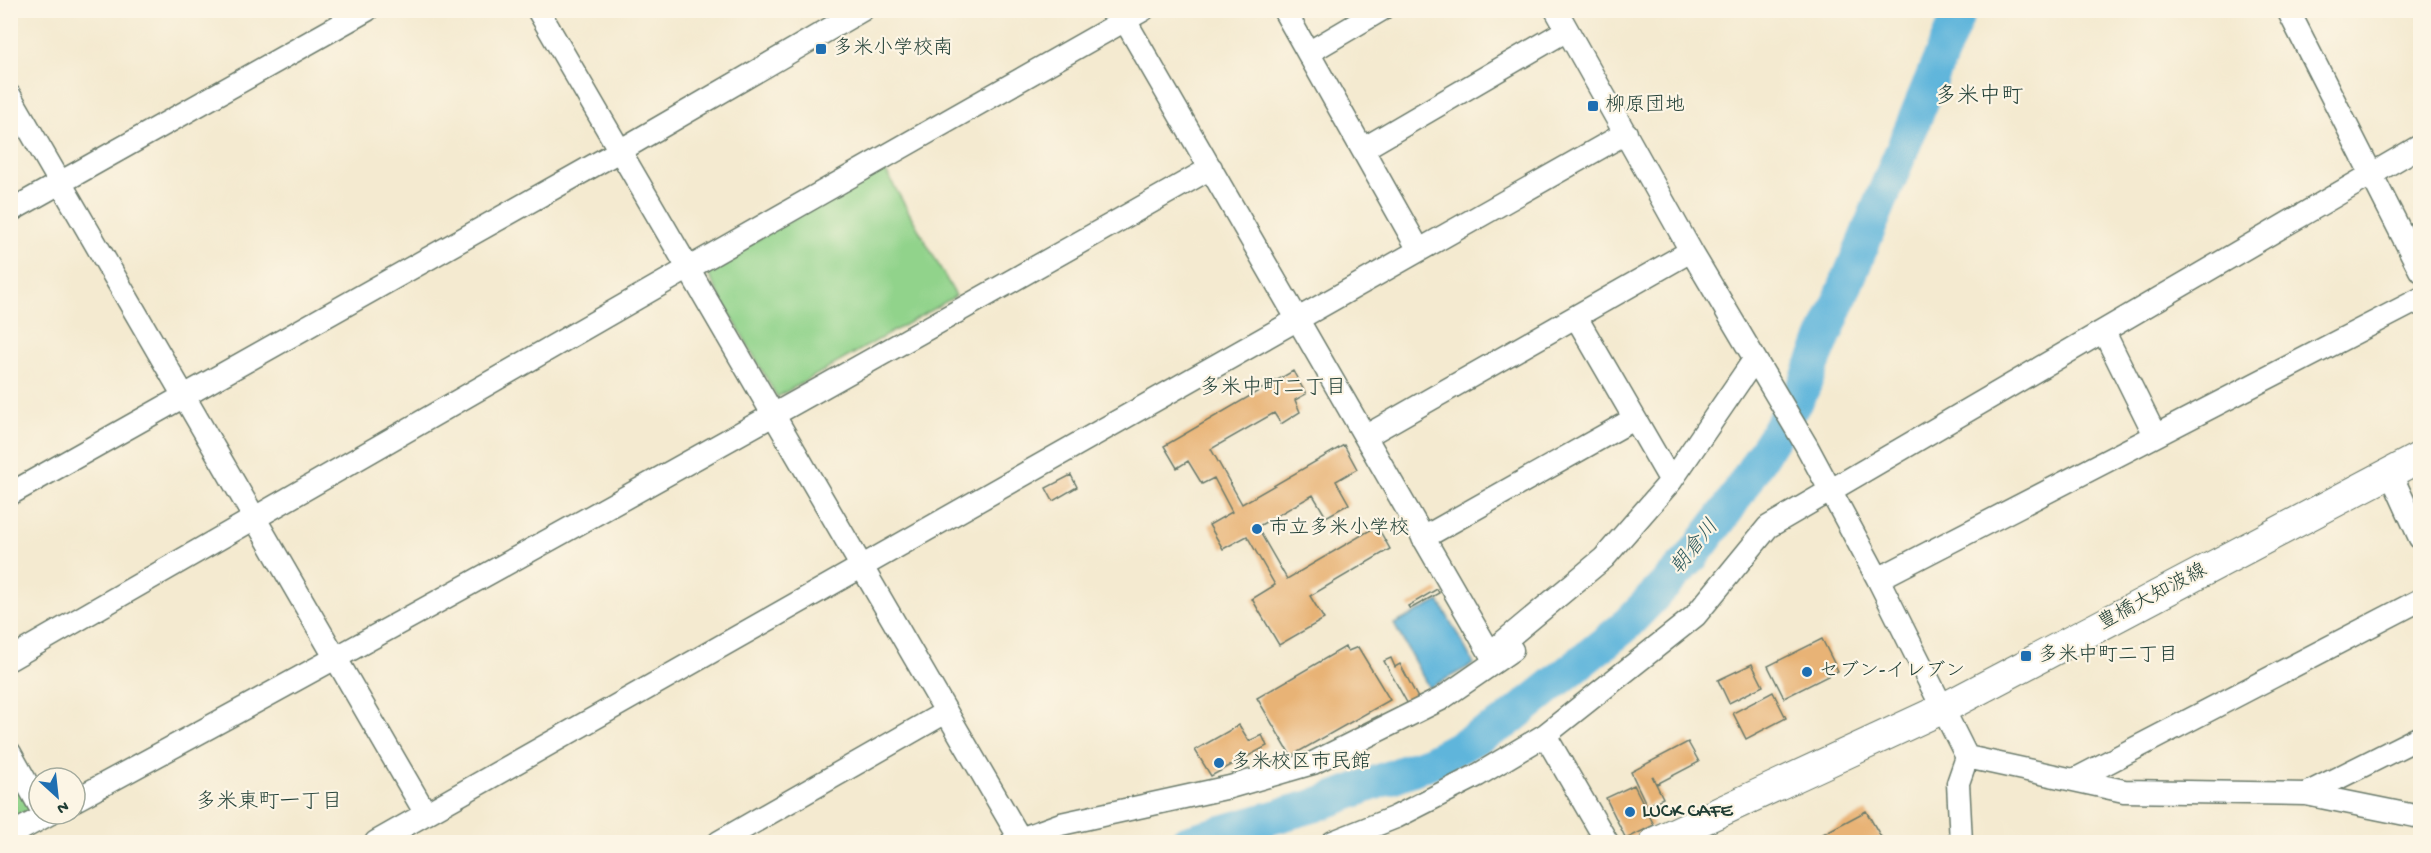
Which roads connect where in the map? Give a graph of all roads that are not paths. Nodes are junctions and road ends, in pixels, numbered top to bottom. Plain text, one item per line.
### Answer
1 (367, 10) edge
2 (538, 10) edge
3 (862, 10) edge
4 (1284, 10) edge
5 (1381, 10) edge
6 (1556, 10) edge
7 (2288, 10) edge
8 (1129, 14) edge
9 (1567, 30) junction
10 (1308, 53) junction
11 (10, 96) edge
12 (1626, 134) junction
13 (2421, 146) edge
14 (1363, 149) junction
15 (621, 150) junction
16 (1210, 168) junction
17 (2371, 175) junction
18 (60, 181) junction
19 (10, 211) edge
20 (1419, 250) junction
21 (1691, 251) junction
22 (689, 268) junction
23 (2421, 270) edge
24 (2421, 299) edge
25 (1575, 317) junction
26 (1298, 320) junction
27 (2104, 332) junction
28 (1760, 368) junction
29 (184, 395) junction
30 (775, 415) junction
31 (1634, 419) junction
32 (2155, 435) junction
33 (1366, 436) junction
34 (2421, 457) edge
35 (2391, 472) junction
36 (1671, 481) junction
37 (1831, 492) junction
38 (10, 494) edge
39 (254, 517) junction
40 (1423, 538) junction
41 (2421, 538) edge
42 (1604, 558) junction
43 (862, 567) junction
44 (1878, 579) junction
45 (2421, 600) edge
46 (337, 658) junction
47 (10, 659) edge
48 (1944, 708) junction
49 (946, 712) junction
50 (1545, 735) junction
51 (2421, 737) edge
52 (10, 753) edge
53 (1967, 757) junction
54 (2074, 780) junction
55 (27, 782) edge
56 (87, 793) edge
57 (2306, 794) junction
58 (426, 814) junction
59 (2421, 817) edge
60 (27, 824) edge
61 (10, 835) edge
62 (1018, 841) edge
63 (376, 843) edge
64 (719, 843) edge
65 (1333, 843) edge
66 (1607, 843) edge
67 (1655, 843) edge
68 (1961, 843) edge

1 - 18 street
2 - 15 street
3 - 15 street
4 - 10 street
5 - 10 street
6 - 9 street
7 - 17 street
8 - 16 street
8 - 22 street
9 - 12 street
9 - 14 street
10 - 14 street
11 - 18 street
12 - 20 street
12 - 21 street
13 - 17 street
14 - 20 street
15 - 22 street
15 - 29 street
16 - 26 street
16 - 30 street
17 - 23 street
17 - 27 street
18 - 19 street
18 - 29 street
20 - 26 street
21 - 25 street
21 - 28 street
22 - 30 street
22 - 39 street
24 - 32 street
25 - 31 street
25 - 33 street
26 - 33 street
26 - 43 street
27 - 32 street
27 - 37 street
28 - 36 street
28 - 37 street
29 - 38 street
29 - 39 street
30 - 43 street
30 - 46 street
31 - 36 street
31 - 40 street
32 - 44 street
33 - 40 street
34 - 35 main road, 豊橋大知波線
35 - 41 street
35 - 48 main road, 豊橋大知波線
36 - 42 street
37 - 44 street
37 - 50 street
39 - 46 street
39 - 47 street
40 - 42 street
42 - 62 street
43 - 49 street
43 - 58 street
44 - 48 street
45 - 54 street
46 - 56 street
46 - 58 street
48 - 53 street
48 - 67 main road, 豊橋大知波線
49 - 62 street
49 - 64 street
50 - 65 street
50 - 66 street
51 - 57 street
52 - 55 street
53 - 54 street
53 - 68 street
54 - 57 street
57 - 59 street
58 - 63 street
60 - 61 street

